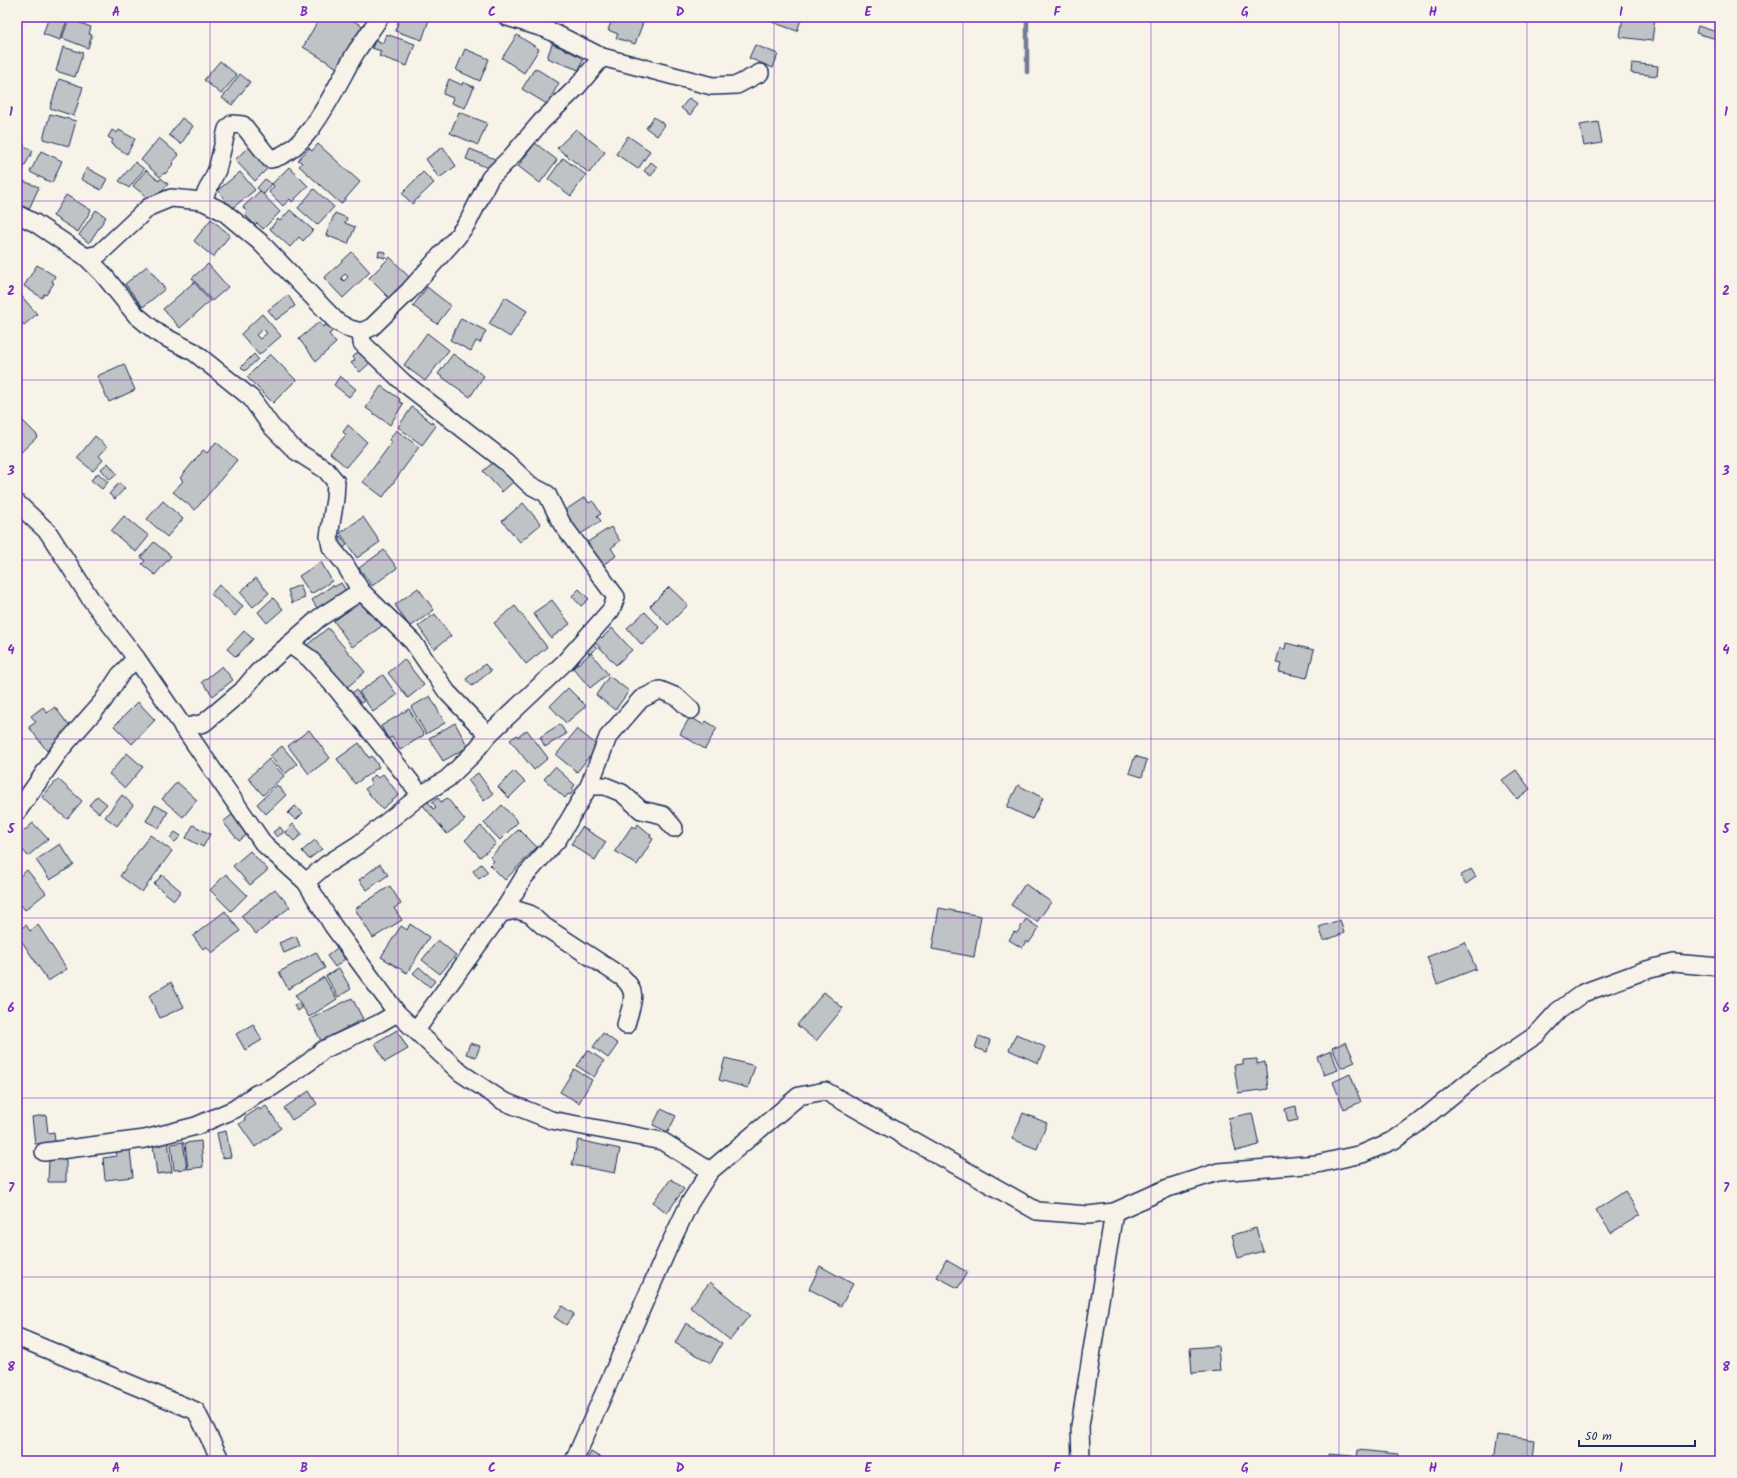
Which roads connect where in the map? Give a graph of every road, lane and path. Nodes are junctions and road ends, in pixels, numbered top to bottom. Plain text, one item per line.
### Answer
1 (380, 17) edge
2 (507, 17) edge
3 (602, 57) junction
4 (760, 73) dead end
5 (202, 201) junction
6 (17, 214) edge
7 (86, 257) junction
8 (361, 332) junction
9 (17, 503) edge
10 (361, 591) junction
11 (289, 644) junction
12 (136, 658) junction
13 (691, 710) dead end
14 (183, 728) junction
15 (488, 735) junction
16 (589, 786) junction
17 (421, 795) junction
18 (17, 812) edge
19 (674, 828) dead end
20 (306, 882) junction
21 (501, 913) junction
22 (1720, 967) edge
23 (397, 1013) junction
24 (626, 1025) dead end
25 (416, 1030) junction
26 (44, 1152) dead end
27 (710, 1171) junction
28 (1114, 1212) junction
29 (17, 1337) edge
30 (221, 1461) edge
31 (574, 1461) edge
32 (1081, 1461) edge

1 - 5 street
2 - 3 street
3 - 4 street
3 - 8 street
5 - 7 street
5 - 8 street
6 - 7 street
7 - 10 street
8 - 15 street
9 - 12 street
10 - 11 street
10 - 15 street
11 - 14 street
11 - 17 street
12 - 14 street
12 - 18 street
13 - 16 street
14 - 20 street
15 - 17 street
16 - 19 street
16 - 21 street
17 - 20 street
20 - 23 street
21 - 24 street
21 - 25 street
22 - 28 street
23 - 25 street
23 - 26 street
25 - 27 street
27 - 28 street
27 - 31 street
28 - 32 street
29 - 30 street

